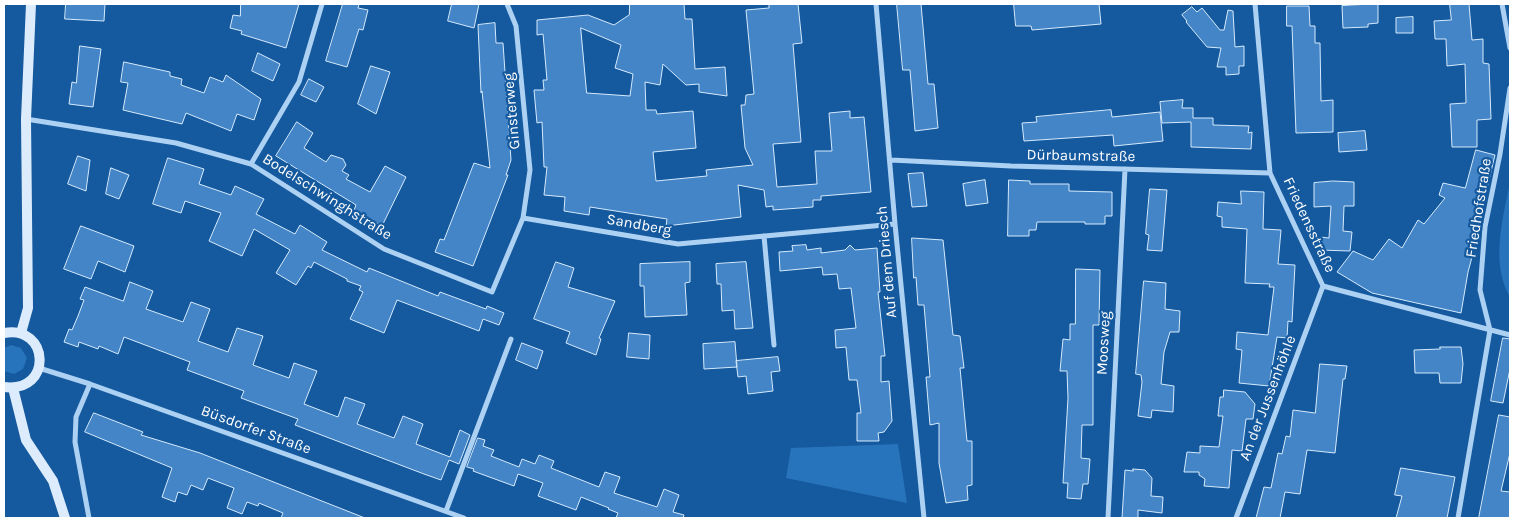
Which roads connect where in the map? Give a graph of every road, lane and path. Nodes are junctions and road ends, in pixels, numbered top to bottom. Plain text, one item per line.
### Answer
1 (31, 4) edge
2 (322, 4) edge
3 (507, 4) edge
4 (876, 4) edge
5 (1255, 4) edge
6 (1502, 4) edge
7 (1510, 48) edge
8 (1510, 88) edge
9 (26, 119) junction
10 (891, 160) junction
11 (251, 164) junction
12 (1126, 169) junction
13 (1270, 173) junction
14 (523, 218) junction
15 (895, 224) junction
16 (764, 236) junction
17 (1323, 286) junction
18 (1490, 330) junction
19 (4, 332) edge
20 (21, 333) junction
21 (1510, 335) edge
22 (512, 339) dead end
23 (774, 344) dead end
24 (39, 368) junction
25 (90, 384) junction
26 (9, 387) edge
27 (446, 512) junction
28 (66, 518) edge
29 (89, 518) edge
30 (464, 518) edge
31 (924, 518) edge
32 (1108, 518) edge
33 (1236, 518) edge
34 (1458, 518) edge

1 - 9 main road
2 - 11 street
3 - 14 street, Ginsterweg
4 - 10 street, Auf dem Driesch
5 - 13 street, Friedensstraße
6 - 7 street
8 - 18 street, Friedhofstraße
9 - 11 street, Bodelschwinghstraße
9 - 20 main road
10 - 12 street, Dürbaumstraße
10 - 15 street, Auf dem Driesch
11 - 14 street, Bodelschwinghstraße
12 - 13 street, Dürbaumstraße
12 - 32 street, Moosweg
13 - 17 street, Friedensstraße
14 - 16 street, Sandberg
15 - 16 street, Sandberg
15 - 31 street, Auf dem Driesch
16 - 23 street
17 - 18 street, Friedensstraße
17 - 33 street, An der Jussenhöhle
18 - 21 street, Friedensstraße
18 - 34 street
19 - 20 main road
20 - 24 main road
22 - 27 street
24 - 25 street, Büsdorfer Straße
24 - 26 main road
25 - 27 street, Büsdorfer Straße
25 - 29 street
26 - 28 main road
27 - 30 street, Büsdorfer Straße

